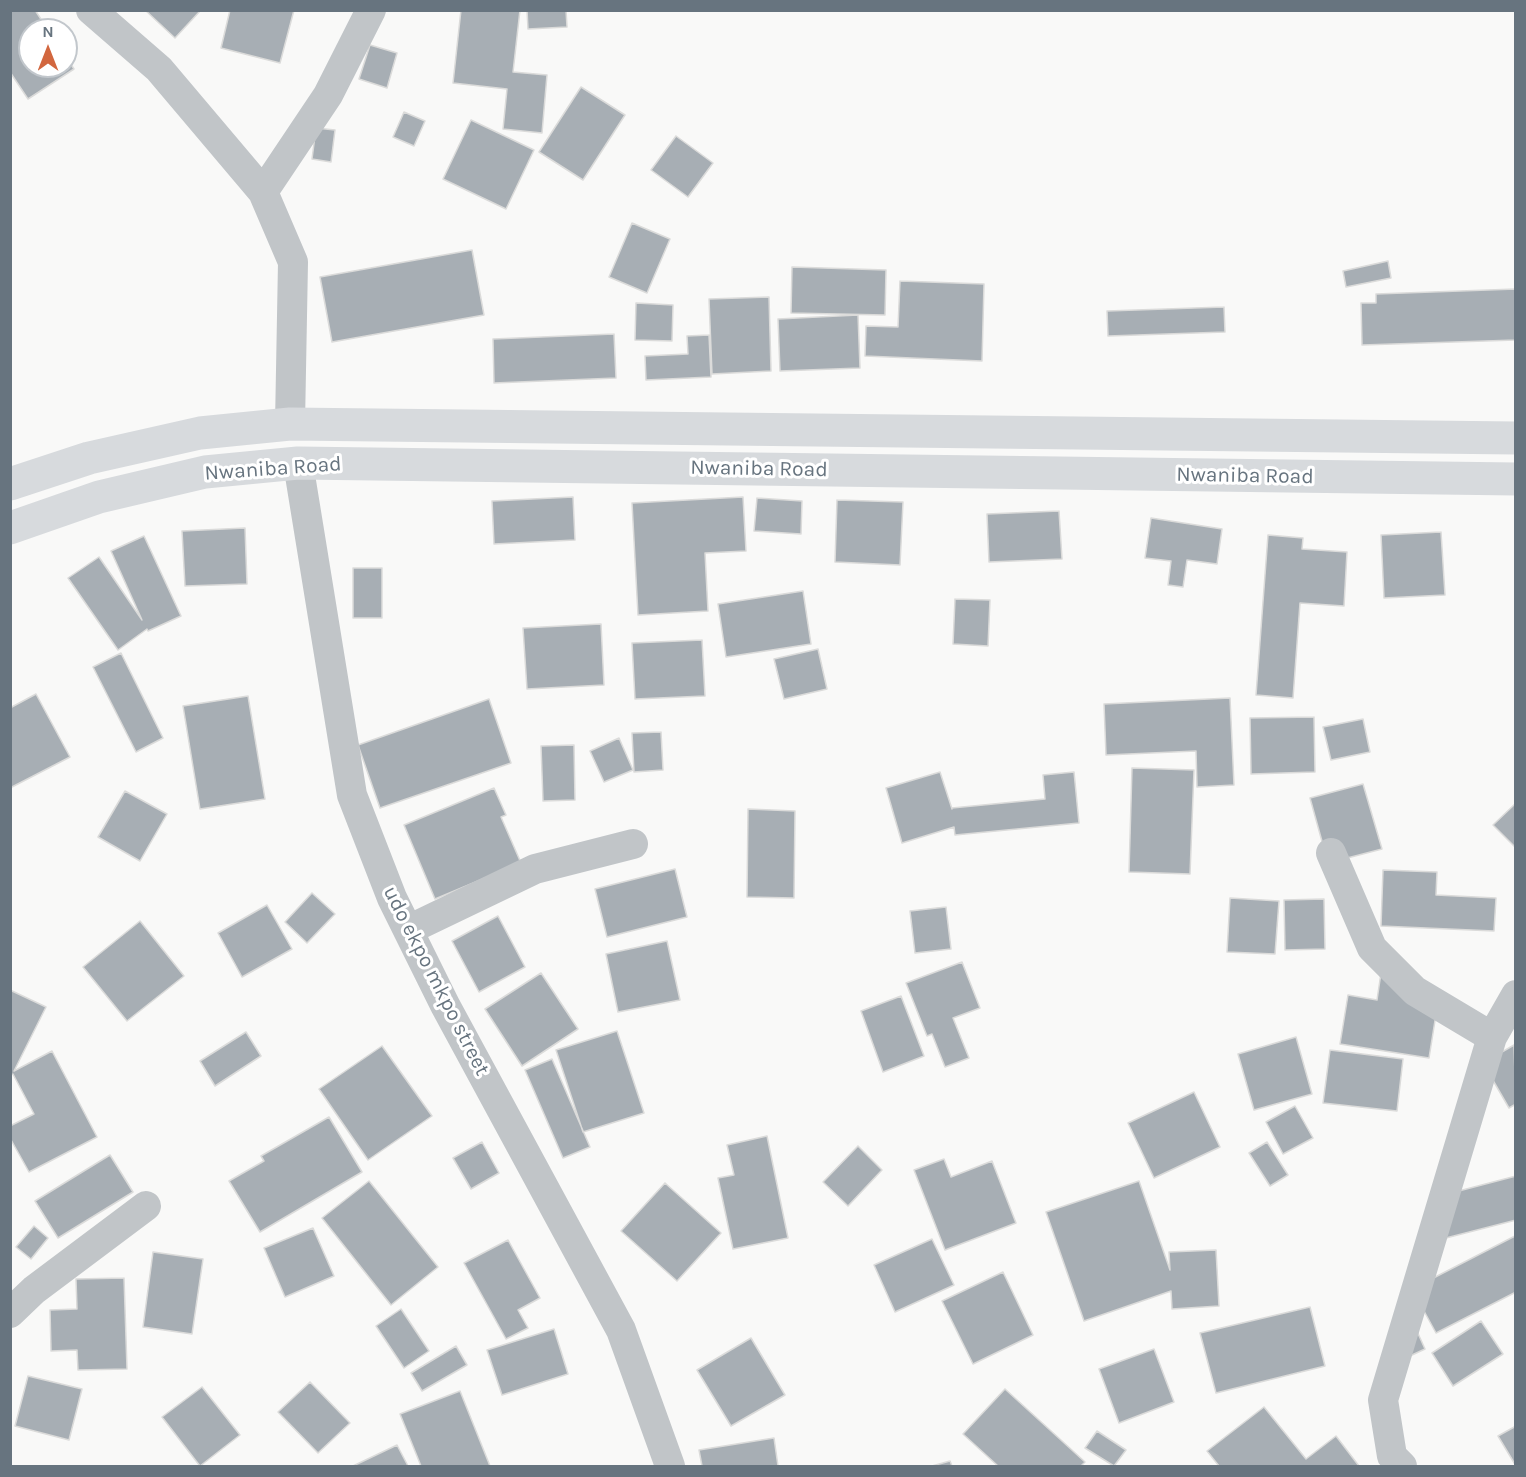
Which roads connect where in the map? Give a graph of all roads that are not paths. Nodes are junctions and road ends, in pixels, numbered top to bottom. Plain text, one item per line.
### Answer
1 (91, 10) edge
2 (371, 10) edge
3 (263, 192) junction
4 (290, 424) junction
5 (1515, 438) edge
6 (298, 463) junction
7 (1515, 479) edge
8 (10, 484) edge
9 (10, 528) edge
10 (633, 844) dead end
11 (1331, 853) dead end
12 (408, 930) junction
13 (1515, 995) edge
14 (1492, 1037) junction
15 (146, 1206) dead end
16 (10, 1313) edge
17 (670, 1467) edge
18 (1402, 1467) edge

1 - 3 street
2 - 3 street
3 - 4 street
4 - 5 main road
4 - 8 main road
6 - 7 main road, Nwaniba Road
6 - 9 main road, Nwaniba Road
6 - 12 street, udo ekpo mkpo street
10 - 12 street
11 - 14 street
12 - 17 street, udo ekpo mkpo street
13 - 14 street
14 - 18 street
15 - 16 street

